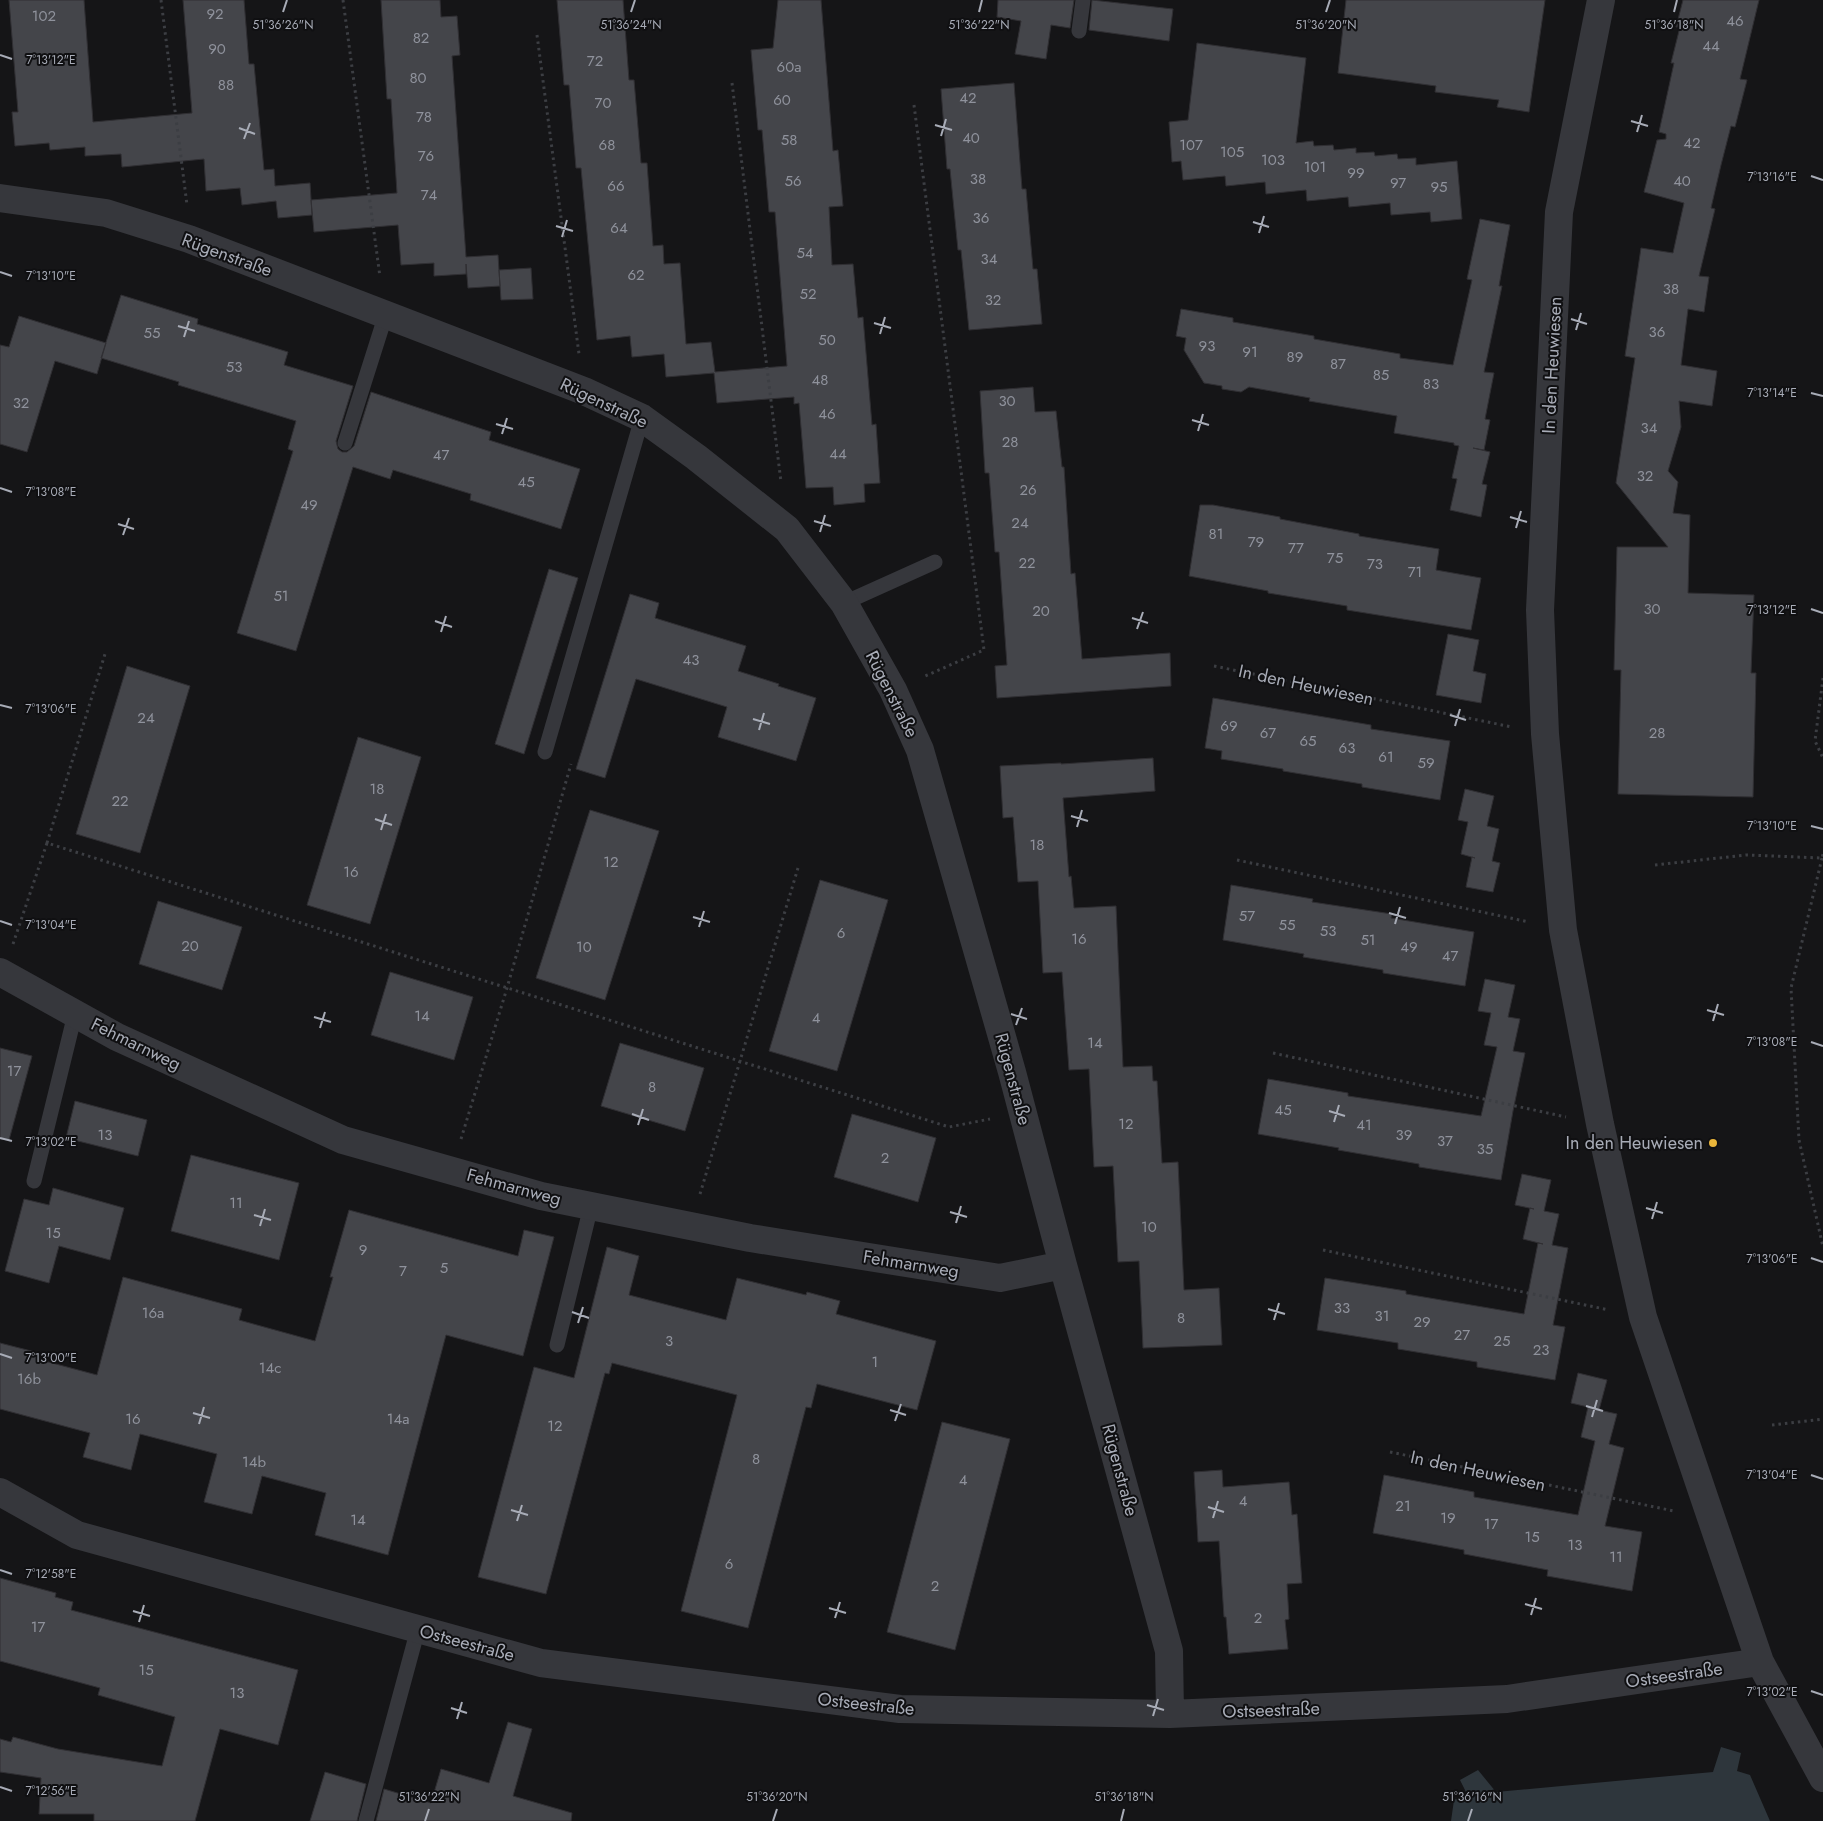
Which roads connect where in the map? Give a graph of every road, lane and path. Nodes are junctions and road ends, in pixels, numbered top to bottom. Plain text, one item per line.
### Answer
1 (161, 0) edge
2 (343, 0) edge
3 (1083, 0) edge
4 (1601, 0) edge
5 (1079, 31) dead end
6 (537, 35) dead end
7 (732, 83) dead end
8 (914, 105) dead end
9 (0, 198) edge
10 (189, 240) junction
11 (386, 314) junction
12 (584, 391) junction
13 (642, 418) junction
14 (345, 443) dead end
15 (787, 529) junction
16 (936, 562) dead end
17 (844, 603) junction
18 (105, 654) dead end
19 (1214, 666) dead end
20 (1823, 678) edge
21 (893, 690) junction
22 (1545, 734) junction
23 (545, 752) joint
24 (1823, 758) edge
25 (47, 844) junction
26 (1823, 856) edge
27 (1236, 860) dead end
28 (1655, 865) dead end
29 (798, 868) dead end
30 (1563, 930) junction
31 (2, 973) edge
32 (507, 988) junction
33 (75, 1014) junction
34 (1273, 1053) dead end
35 (738, 1061) junction
36 (1023, 1113) junction
37 (1600, 1124) junction
38 (451, 1171) junction
39 (34, 1181) dead end
40 (591, 1206) junction
41 (691, 1226) junction
42 (1823, 1247) edge
43 (1323, 1250) dead end
44 (1063, 1265) junction
45 (1643, 1317) junction
46 (557, 1345) dead end
47 (1823, 1419) edge
48 (1772, 1426) dead end
49 (1390, 1452) dead end
50 (0, 1492) edge
51 (1713, 1520) junction
52 (418, 1630) junction
53 (1760, 1662) junction
54 (1170, 1714) junction
55 (1823, 1778) edge
56 (366, 1821) edge

1 - 10 path
2 - 11 path
3 - 5 lane
4 - 22 street, In den Heuwiesen
6 - 12 path
7 - 15 path
8 - 21 path
9 - 10 street, Rügenstraße
10 - 11 street, Rügenstraße
11 - 12 street, Rügenstraße
11 - 14 lane
12 - 13 street, Rügenstraße
13 - 15 street, Rügenstraße
13 - 23 lane
15 - 17 street, Rügenstraße
16 - 17 lane
17 - 21 street, Rügenstraße
18 - 25 path
19 - 22 path, In den Heuwiesen
20 - 24 path
21 - 36 street, Rügenstraße
22 - 30 street, In den Heuwiesen
23 - 32 path
25 - 31 path
25 - 32 path
26 - 28 path
26 - 42 path
27 - 30 path
29 - 35 path
30 - 37 street, In den Heuwiesen
31 - 33 street, Fehmarnweg
32 - 35 path
32 - 38 path
33 - 38 street, Fehmarnweg
33 - 39 lane
34 - 37 path
35 - 36 path
35 - 41 path
36 - 44 street, Rügenstraße
37 - 45 street, In den Heuwiesen
38 - 40 street, Fehmarnweg
40 - 41 street, Fehmarnweg
40 - 46 lane
41 - 44 street, Fehmarnweg
43 - 45 path
44 - 54 street, Rügenstraße
45 - 51 street, In den Heuwiesen
47 - 48 path
49 - 51 path, In den Heuwiesen
50 - 52 street, Ostseestraße
51 - 53 street, In den Heuwiesen
52 - 54 street, Ostseestraße
52 - 56 lane
53 - 54 street, Ostseestraße
53 - 55 street, In den Heuwiesen

